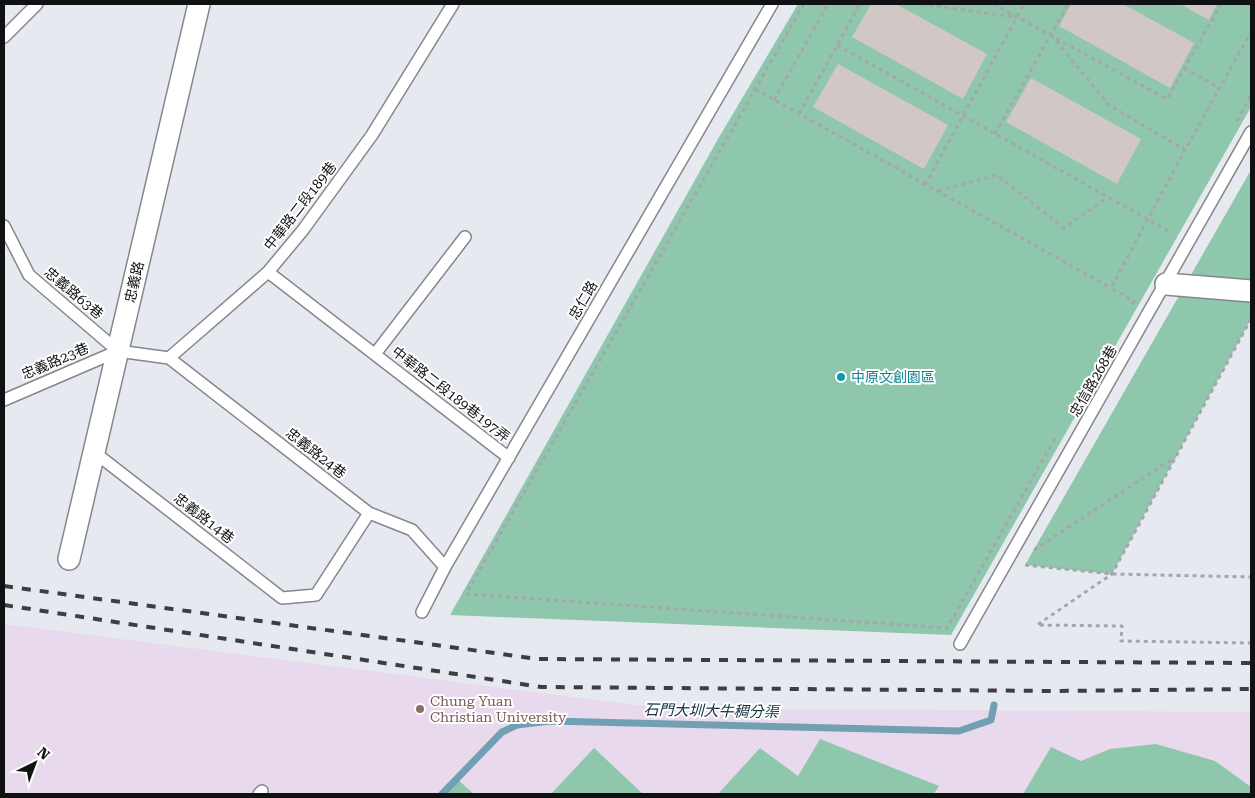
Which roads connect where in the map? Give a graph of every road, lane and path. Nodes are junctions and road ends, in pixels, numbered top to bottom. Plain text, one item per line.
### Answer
1 (37, 4) edge
2 (199, 4) edge
3 (452, 4) edge
4 (772, 4) edge
5 (804, 4) edge
6 (828, 4) edge
7 (860, 4) edge
8 (921, 4) edge
9 (993, 4) edge
10 (1024, 4) edge
11 (1068, 4) edge
12 (1221, 4) edge
13 (1017, 17) junction
14 (1251, 32) edge
15 (1050, 34) junction
16 (4, 37) edge
17 (837, 45) junction
18 (1184, 68) junction
19 (1219, 88) junction
20 (755, 89) junction
21 (774, 100) junction
22 (799, 114) junction
23 (963, 116) junction
24 (1251, 132) edge
25 (995, 134) junction
26 (1185, 150) junction
27 (925, 185) junction
28 (938, 192) junction
29 (1106, 198) junction
30 (1146, 220) junction
31 (4, 226) edge
32 (1172, 233) dead end
33 (465, 237) dead end
34 (268, 272) junction
35 (1166, 284) junction
36 (1111, 288) junction
37 (1251, 291) edge
38 (1129, 310) dead end
39 (1251, 319) edge
40 (118, 351) junction
41 (375, 354) junction
42 (169, 358) junction
43 (4, 400) edge
44 (1061, 428) dead end
45 (94, 452) junction
46 (1176, 457) junction
47 (509, 458) junction
48 (369, 513) junction
49 (1037, 543) dead end
50 (1028, 558) dead end
51 (69, 559) dead end
52 (445, 567) junction
53 (1112, 574) junction
54 (1251, 577) edge
55 (422, 612) dead end
56 (1251, 643) edge
57 (960, 644) dead end

1 - 16 lane
2 - 40 street, 忠義路
3 - 34 lane, 中華路二段189巷
4 - 47 lane, 忠仁路
5 - 20 path
6 - 21 path
7 - 17 path
8 - 13 path
9 - 13 path
10 - 13 path
11 - 15 path
12 - 18 path
13 - 15 path
13 - 23 path
14 - 19 path
15 - 18 path
15 - 25 path
15 - 26 path
17 - 22 path
17 - 23 path
18 - 19 path
19 - 26 path
20 - 21 path
20 - 44 path
21 - 22 path
22 - 27 path
23 - 25 path
23 - 27 path
24 - 35 lane, 忠信路268巷
25 - 29 path
26 - 30 path
27 - 28 path
28 - 29 path
28 - 36 path
29 - 30 path
30 - 32 path
30 - 36 path
31 - 40 lane, 忠義路63巷
33 - 41 lane, 中華路二段189巷197弄
34 - 41 lane, 中華路二段189巷197弄
34 - 42 lane, 中華路二段189巷
35 - 37 street
35 - 57 lane, 忠信路268巷
36 - 38 path
39 - 46 path
40 - 42 lane
40 - 43 lane, 忠義路23巷
40 - 45 street, 忠義路
41 - 47 lane, 中華路二段189巷197弄
42 - 48 lane, 忠義路24巷
45 - 48 lane, 忠義路14巷
45 - 51 street, 忠義路
46 - 49 path
46 - 53 path
47 - 52 lane, 忠仁路
48 - 52 lane, 忠義路24巷
50 - 53 path
52 - 55 lane, 忠仁路
53 - 54 path
53 - 56 path

